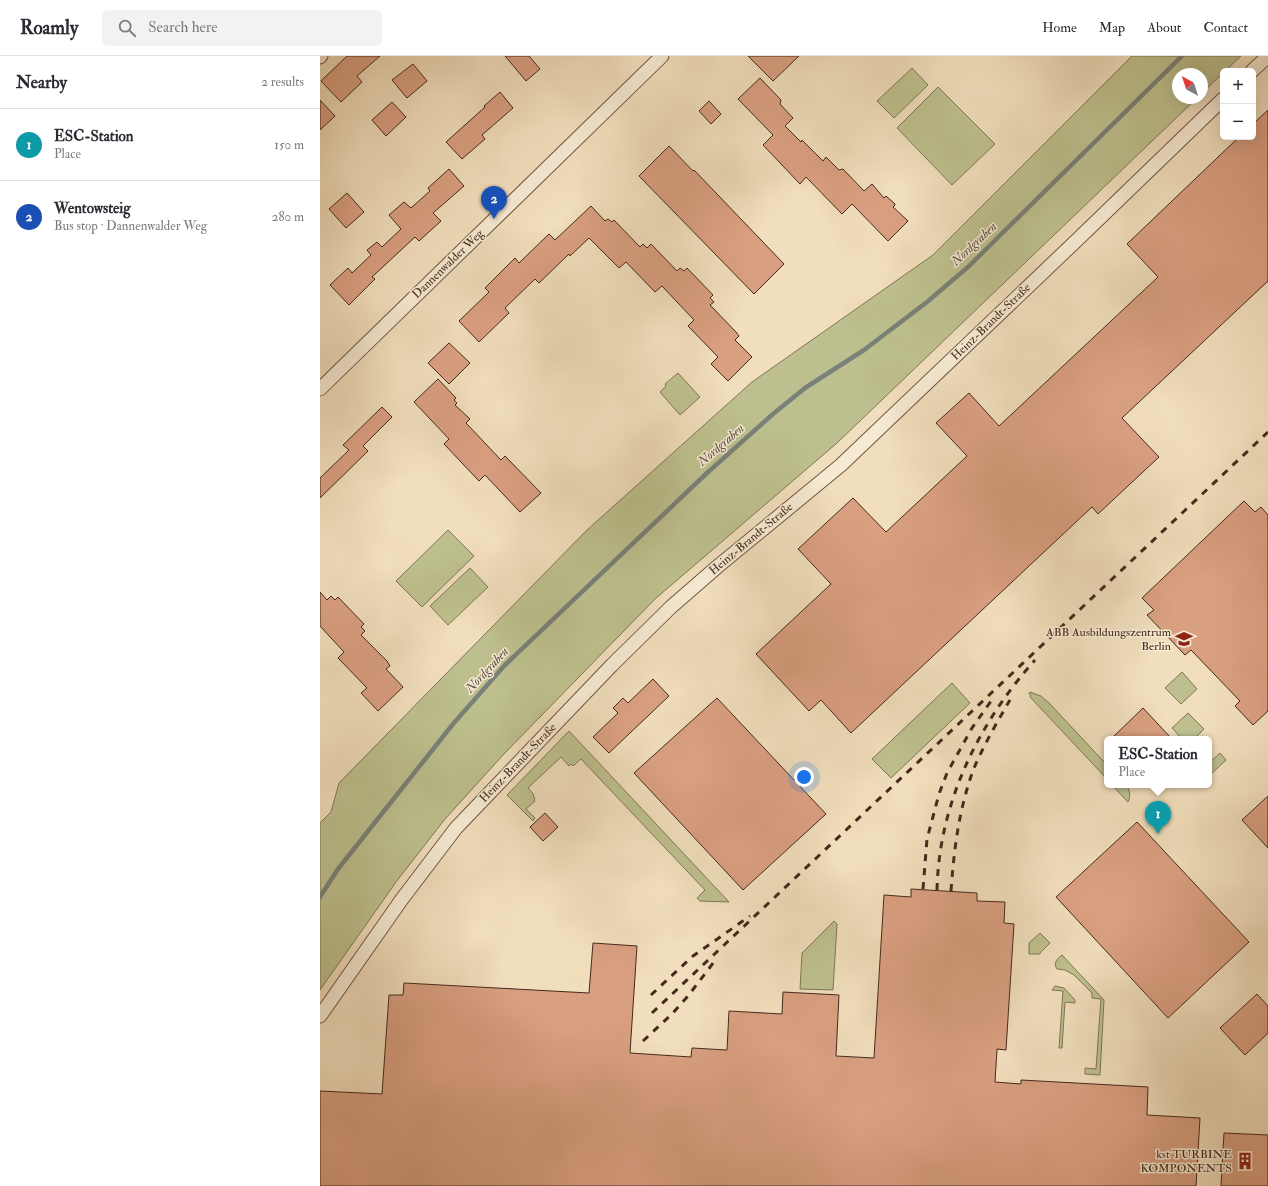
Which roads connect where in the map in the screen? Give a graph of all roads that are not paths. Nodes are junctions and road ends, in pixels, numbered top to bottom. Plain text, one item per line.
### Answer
1 (662, 56) edge
2 (1268, 56) edge
3 (1255, 68) edge
4 (1220, 102) edge
5 (320, 390) edge
6 (320, 1016) edge

1 - 5 street, Dannenwalder Weg
2 - 3 street
4 - 6 street, Heinz-Brandt-Straße

